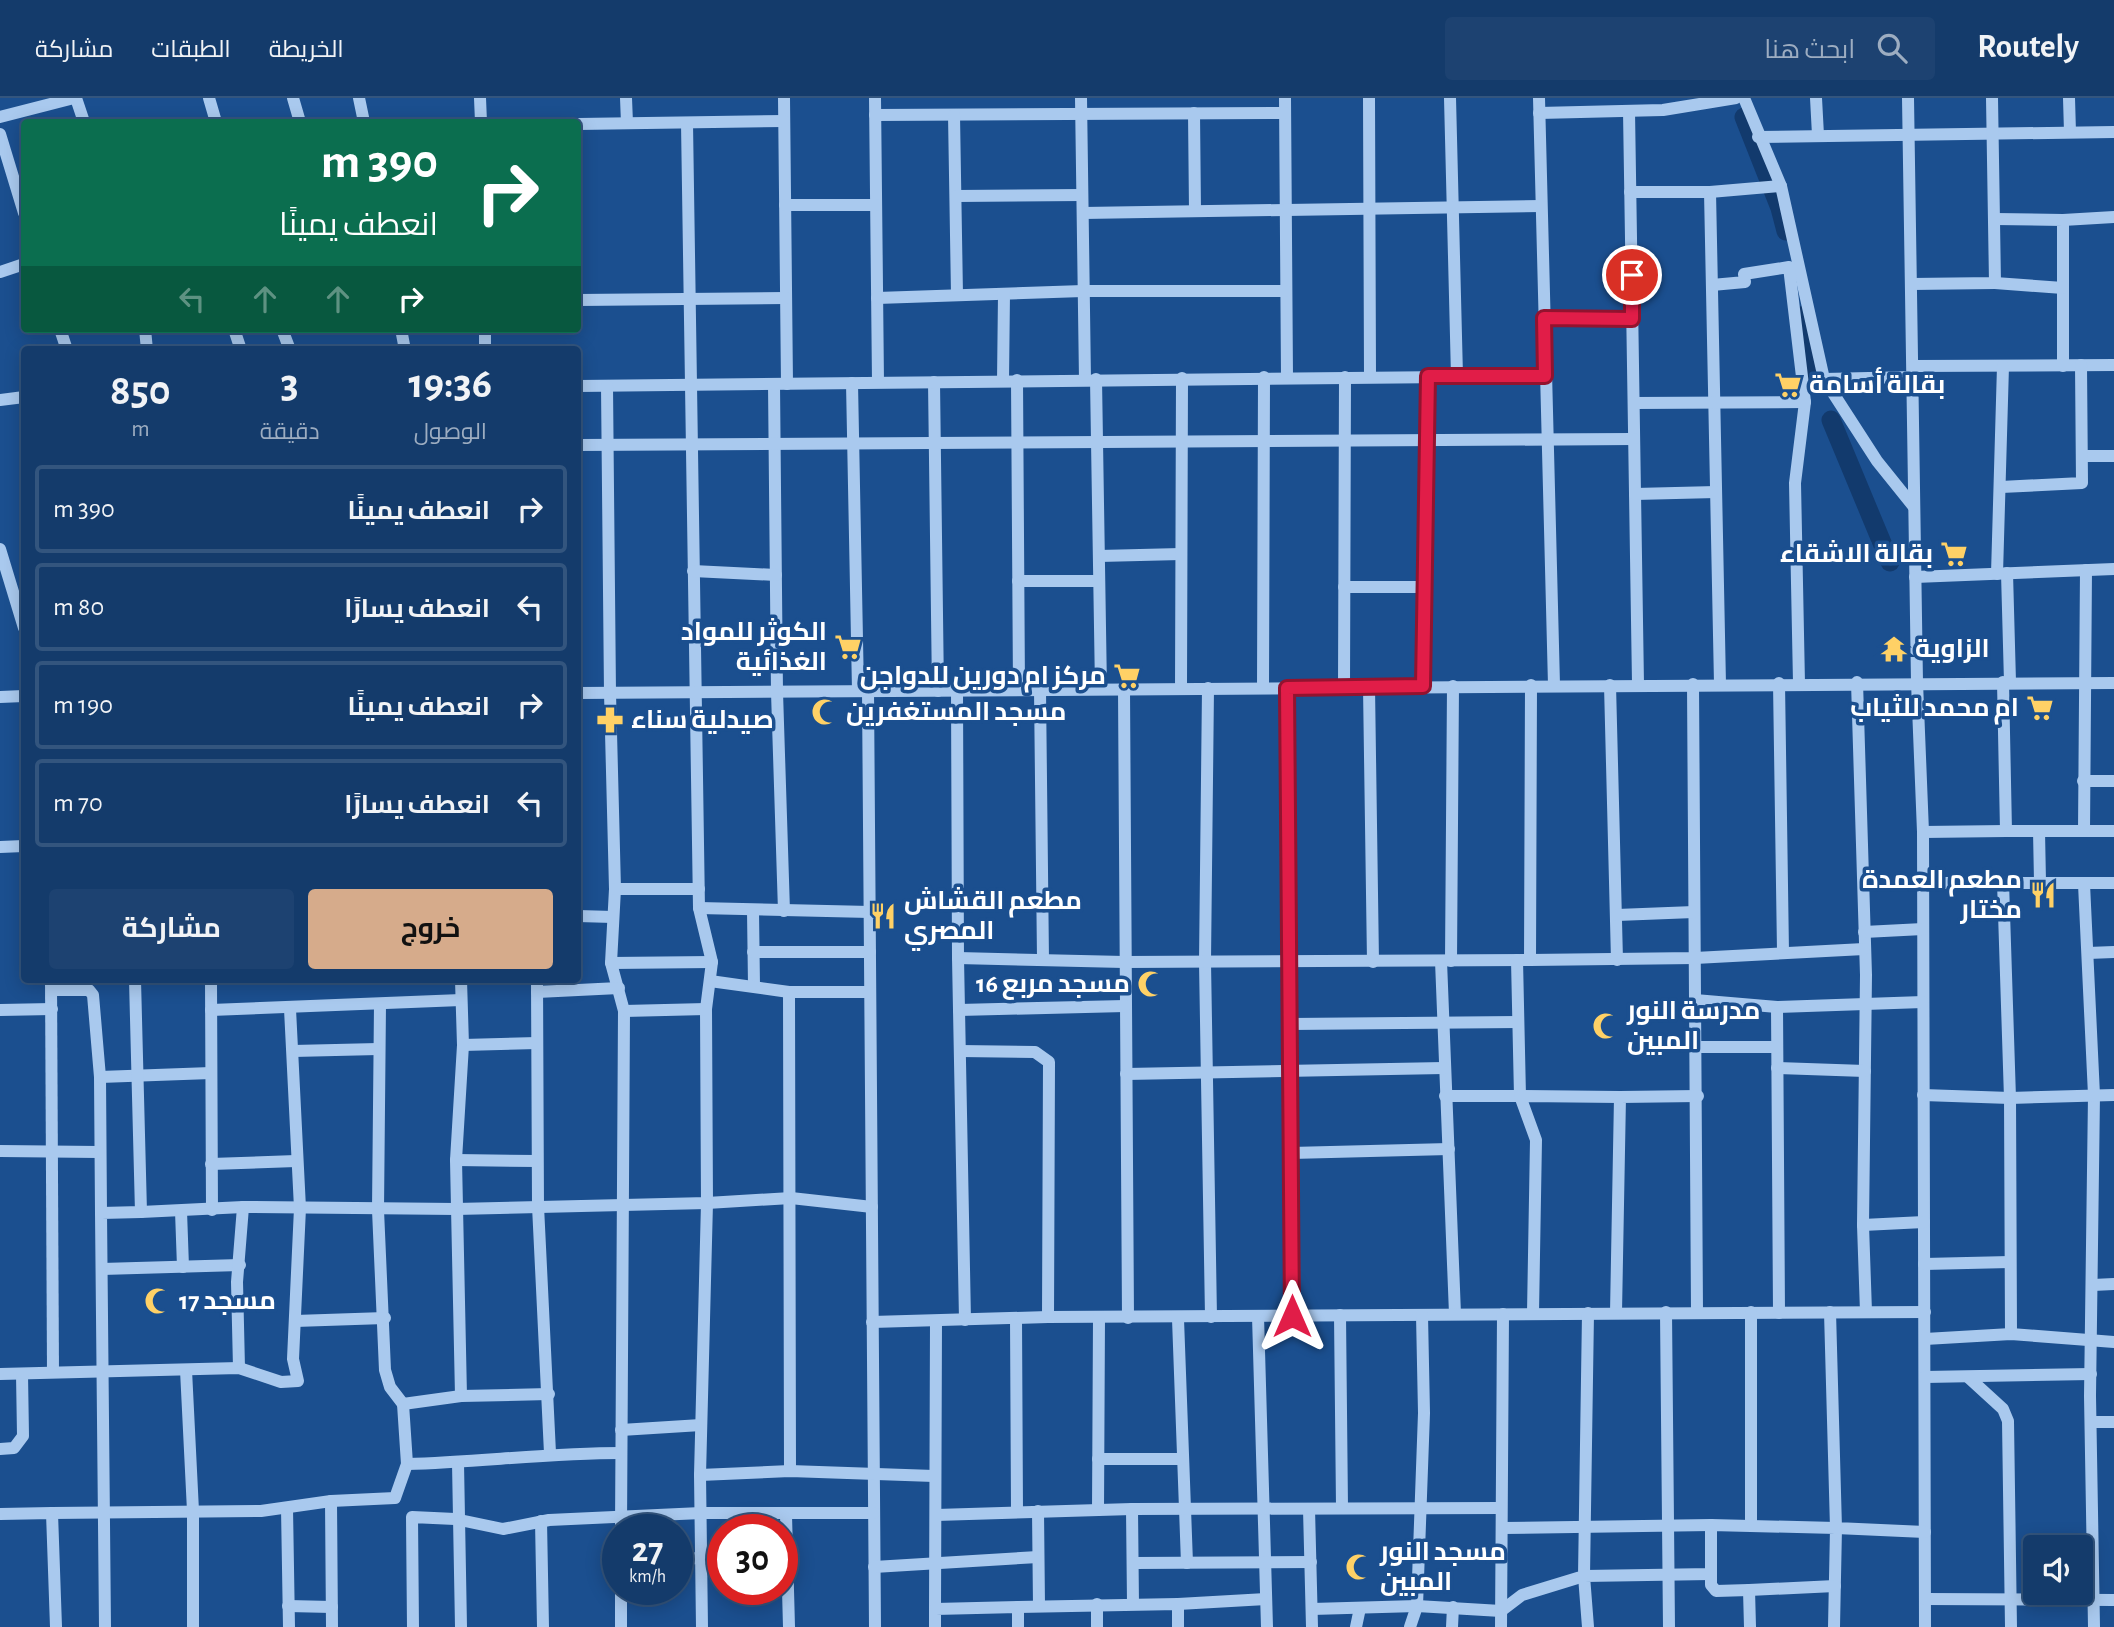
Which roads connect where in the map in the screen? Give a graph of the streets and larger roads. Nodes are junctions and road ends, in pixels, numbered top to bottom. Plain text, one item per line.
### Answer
1 (75, 98) edge
2 (209, 98) edge
3 (293, 98) edge
4 (359, 98) edge
5 (480, 98) edge
6 (626, 98) edge
7 (784, 98) edge
8 (875, 98) edge
9 (1081, 98) edge
10 (1285, 98) edge
11 (1369, 98) edge
12 (1450, 98) edge
13 (1539, 98) edge
14 (1736, 98) edge
15 (1744, 98) edge
16 (1816, 98) edge
17 (1908, 98) edge
18 (1992, 98) edge
19 (2070, 98) edge
20 (1629, 111) junction
21 (1081, 113) junction
22 (1194, 113) junction
23 (1285, 113) junction
24 (1539, 113) junction
25 (876, 115) junction
26 (954, 115) junction
27 (0, 117) edge
28 (83, 119) edge
29 (215, 119) edge
30 (299, 119) edge
31 (363, 119) edge
32 (481, 119) edge
33 (784, 121) junction
34 (627, 123) junction
35 (687, 123) junction
36 (581, 124) edge
37 (2070, 132) junction
38 (2114, 132) edge
39 (1993, 133) junction
40 (0, 134) edge
41 (1909, 134) junction
42 (1818, 135) junction
43 (1758, 137) junction
44 (1781, 186) junction
45 (1630, 192) junction
46 (1710, 192) junction
47 (1082, 195) junction
48 (956, 196) junction
49 (21, 203) edge
50 (785, 205) junction
51 (876, 205) junction
52 (1541, 206) junction
53 (1451, 208) junction
54 (1371, 209) junction
55 (1286, 210) junction
56 (1195, 211) junction
57 (1083, 213) junction
58 (2114, 218) edge
59 (1995, 219) junction
60 (2063, 220) junction
61 (21, 265) edge
62 (0, 272) edge
63 (1995, 283) junction
64 (1911, 284) junction
65 (1712, 285) junction
66 (2063, 288) junction
67 (1083, 291) junction
68 (1286, 291) junction
69 (1004, 294) junction
70 (957, 295) junction
71 (690, 298) junction
72 (786, 298) junction
73 (877, 298) junction
74 (581, 300) edge
75 (1544, 318) junction
76 (1632, 319) junction
77 (2081, 365) junction
78 (2114, 365) edge
79 (2003, 366) junction
80 (2063, 366) junction
81 (1914, 371) junction
82 (1370, 376) junction
83 (1428, 376) junction
84 (1457, 376) junction
85 (1545, 376) junction
86 (1264, 377) junction
87 (1287, 377) junction
88 (1345, 377) junction
89 (1182, 378) junction
90 (1091, 379) junction
91 (1824, 379) junction
92 (1017, 380) junction
93 (1003, 381) junction
94 (878, 382) junction
95 (934, 382) junction
96 (852, 383) junction
97 (780, 384) junction
98 (692, 385) junction
99 (581, 386) edge
100 (607, 386) junction
101 (21, 397) edge
102 (0, 400) edge
103 (1714, 402) junction
104 (1805, 402) junction
105 (1634, 403) junction
106 (1547, 439) junction
107 (1634, 439) junction
108 (1264, 440) junction
109 (1345, 440) junction
110 (1427, 440) junction
111 (1097, 441) junction
112 (1182, 441) junction
113 (935, 442) junction
114 (1017, 442) junction
115 (774, 443) junction
116 (855, 443) junction
117 (691, 444) junction
118 (581, 445) edge
119 (608, 445) junction
120 (2084, 456) junction
121 (2114, 456) edge
122 (2001, 487) junction
123 (1716, 492) junction
124 (1635, 495) junction
125 (1914, 507) junction
126 (0, 549) edge
127 (1181, 554) junction
128 (1099, 556) junction
129 (2114, 569) edge
130 (2086, 570) junction
131 (693, 572) junction
132 (2002, 574) junction
133 (776, 575) junction
134 (1915, 577) junction
135 (1099, 581) junction
136 (1018, 582) junction
137 (1344, 587) junction
138 (1425, 587) junction
139 (21, 618) edge
140 (1857, 682) junction
141 (1917, 682) junction
142 (2006, 682) junction
143 (1779, 683) junction
144 (1798, 683) junction
145 (2083, 683) junction
146 (2114, 683) edge
147 (1638, 684) junction
148 (1693, 684) junction
149 (1720, 684) junction
150 (1531, 685) junction
151 (1554, 685) junction
152 (1610, 685) junction
153 (1423, 686) junction
154 (1453, 686) junction
155 (1344, 687) junction
156 (1369, 687) junction
157 (1181, 688) junction
158 (1208, 688) junction
159 (1263, 688) junction
160 (1287, 688) junction
161 (1101, 689) junction
162 (1124, 689) junction
163 (1019, 690) junction
164 (1040, 690) junction
165 (863, 691) junction
166 (938, 691) junction
167 (957, 691) junction
168 (695, 692) junction
169 (778, 692) junction
170 (581, 693) edge
171 (610, 693) junction
172 (21, 696) edge
173 (0, 697) edge
174 (2083, 781) junction
175 (2114, 781) edge
176 (2006, 831) junction
177 (2039, 831) junction
178 (2084, 831) junction
179 (2114, 831) edge
180 (1923, 832) junction
181 (21, 846) edge
182 (0, 847) edge
183 (2003, 881) junction
184 (2039, 882) junction
185 (1923, 883) junction
186 (2114, 883) edge
187 (2084, 884) junction
188 (615, 889) junction
189 (699, 889) junction
190 (699, 908) junction
191 (753, 911) junction
192 (785, 911) junction
193 (870, 912) junction
194 (1694, 912) junction
195 (1617, 915) junction
196 (581, 916) edge
197 (612, 917) junction
198 (1923, 929) junction
199 (1864, 932) junction
200 (1864, 949) junction
201 (753, 952) junction
202 (870, 952) junction
203 (1783, 952) junction
204 (2114, 952) edge
205 (2088, 953) junction
206 (958, 958) junction
207 (1695, 958) junction
208 (1043, 960) junction
209 (1524, 960) junction
210 (1617, 960) junction
211 (1446, 961) junction
212 (712, 962) junction
213 (1124, 962) junction
214 (1205, 962) junction
215 (1289, 962) junction
216 (1373, 962) junction
217 (611, 963) junction
218 (710, 981) junction
219 (135, 983) edge
220 (211, 983) edge
221 (461, 983) edge
222 (51, 985) edge
223 (537, 986) edge
224 (754, 986) junction
225 (619, 988) junction
226 (789, 992) junction
227 (870, 992) junction
228 (461, 1000) junction
229 (1695, 1000) junction
230 (1865, 1001) junction
231 (1923, 1002) junction
232 (380, 1004) junction
233 (1125, 1006) junction
234 (1777, 1007) junction
235 (52, 1009) junction
236 (290, 1009) junction
237 (706, 1009) junction
238 (0, 1010) edge
239 (211, 1010) junction
240 (959, 1010) junction
241 (624, 1011) junction
242 (1518, 1022) junction
243 (1290, 1024) junction
244 (1441, 1024) junction
245 (537, 1043) junction
246 (463, 1045) junction
247 (1697, 1047) junction
248 (1777, 1047) junction
249 (378, 1049) junction
250 (293, 1051) junction
251 (960, 1051) junction
252 (1444, 1068) junction
253 (1777, 1068) junction
254 (1290, 1069) junction
255 (1207, 1071) junction
256 (1865, 1071) junction
257 (211, 1073) junction
258 (1126, 1074) junction
259 (138, 1076) junction
260 (100, 1077) junction
261 (1923, 1095) junction
262 (2094, 1095) junction
263 (2114, 1095) edge
264 (1445, 1096) junction
265 (1520, 1096) junction
266 (1698, 1096) junction
267 (1620, 1097) junction
268 (2010, 1098) junction
269 (1449, 1149) junction
270 (0, 1151) edge
271 (99, 1152) junction
272 (52, 1153) junction
273 (1291, 1153) junction
274 (456, 1160) junction
275 (296, 1161) junction
276 (537, 1161) junction
277 (211, 1164) junction
278 (791, 1198) junction
279 (707, 1203) junction
280 (624, 1204) junction
281 (538, 1206) junction
282 (872, 1206) junction
283 (243, 1207) junction
284 (300, 1208) junction
285 (456, 1209) junction
286 (212, 1210) junction
287 (377, 1210) junction
288 (181, 1211) junction
289 (141, 1212) junction
290 (101, 1213) junction
291 (1924, 1222) junction
292 (1863, 1225) junction
293 (2010, 1262) junction
294 (1924, 1264) junction
295 (240, 1265) junction
296 (183, 1267) junction
297 (102, 1269) junction
298 (2093, 1284) junction
299 (2114, 1284) edge
300 (1666, 1312) junction
301 (1697, 1312) junction
302 (1751, 1312) junction
303 (1779, 1312) junction
304 (1830, 1312) junction
305 (1866, 1312) junction
306 (1925, 1312) junction
307 (1533, 1313) junction
308 (1588, 1313) junction
309 (1616, 1313) junction
310 (1455, 1314) junction
311 (1503, 1314) junction
312 (1340, 1315) junction
313 (1422, 1315) junction
314 (1258, 1316) junction
315 (1292, 1316) junction
316 (1048, 1317) junction
317 (1099, 1317) junction
318 (1211, 1317) junction
319 (385, 1318) junction
320 (1016, 1318) junction
321 (1128, 1318) junction
322 (1178, 1319) junction
323 (296, 1321) junction
324 (936, 1321) junction
325 (965, 1321) junction
326 (872, 1322) junction
327 (2011, 1334) junction
328 (1925, 1339) junction
329 (2091, 1340) junction
330 (2114, 1342) edge
331 (239, 1367) junction
332 (186, 1370) junction
333 (102, 1371) junction
334 (53, 1372) junction
335 (0, 1374) edge
336 (22, 1374) junction
337 (2091, 1374) junction
338 (1925, 1377) junction
339 (1968, 1377) junction
340 (549, 1394) junction
341 (461, 1396) junction
342 (403, 1404) junction
343 (2091, 1422) junction
344 (2114, 1422) edge
345 (701, 1425) junction
346 (621, 1430) junction
347 (0, 1450) edge
348 (550, 1453) junction
349 (621, 1453) junction
350 (1098, 1459) junction
351 (1181, 1459) junction
352 (458, 1463) junction
353 (407, 1464) junction
354 (790, 1471) junction
355 (873, 1474) junction
356 (700, 1475) junction
357 (934, 1476) junction
358 (395, 1498) junction
359 (331, 1501) junction
360 (287, 1508) junction
361 (1342, 1508) junction
362 (1419, 1508) junction
363 (1502, 1508) junction
364 (1132, 1509) junction
365 (1264, 1509) junction
366 (1309, 1509) junction
367 (1098, 1510) junction
368 (1184, 1510) junction
369 (193, 1511) junction
370 (1017, 1511) junction
371 (1038, 1511) junction
372 (101, 1512) junction
373 (52, 1513) junction
374 (701, 1513) junction
375 (874, 1513) junction
376 (0, 1514) edge
377 (621, 1514) edge
378 (693, 1514) edge
379 (744, 1514) edge
380 (798, 1515) edge
381 (936, 1515) junction
382 (412, 1517) junction
383 (461, 1520) junction
384 (541, 1521) junction
385 (602, 1523) edge
386 (1711, 1525) junction
387 (1751, 1525) junction
388 (1669, 1526) junction
389 (1584, 1527) junction
390 (1503, 1528) junction
391 (1836, 1528) junction
392 (1925, 1532) junction
393 (2092, 1535) edge
394 (1038, 1557) junction
395 (693, 1558) edge
396 (702, 1558) junction
397 (935, 1561) junction
398 (1311, 1562) junction
399 (1134, 1563) junction
400 (1187, 1563) junction
401 (1265, 1563) junction
402 (874, 1567) junction
403 (1711, 1574) junction
404 (1584, 1576) junction
405 (1669, 1576) junction
406 (1835, 1586) junction
407 (1749, 1590) junction
408 (1266, 1599) junction
409 (1925, 1599) junction
410 (2011, 1599) junction
411 (2023, 1599) edge
412 (2093, 1600) joint
413 (2114, 1600) edge
414 (1097, 1604) junction
415 (1133, 1604) junction
416 (1178, 1604) junction
417 (621, 1605) edge
418 (788, 1605) edge
419 (288, 1606) junction
420 (1039, 1606) junction
421 (1417, 1606) junction
422 (331, 1607) junction
423 (1018, 1607) junction
424 (1453, 1607) junction
425 (1360, 1608) junction
426 (935, 1609) junction
427 (1312, 1609) junction
428 (1501, 1611) junction
429 (56, 1627) edge
430 (105, 1627) edge
431 (192, 1627) edge
432 (289, 1627) edge
433 (332, 1627) edge
434 (414, 1627) edge
435 (461, 1627) edge
436 (543, 1627) edge
437 (621, 1627) edge
438 (702, 1627) edge
439 (789, 1627) edge
440 (874, 1627) edge
441 (935, 1627) edge
442 (1018, 1627) edge
443 (1097, 1627) edge
444 (1178, 1627) edge
445 (1267, 1627) edge
446 (1312, 1627) edge
447 (1356, 1627) edge
448 (1410, 1627) edge
449 (1452, 1627) edge
450 (1501, 1627) edge
451 (1588, 1627) edge
452 (1669, 1627) edge
453 (1750, 1627) edge
454 (1834, 1627) edge
455 (1925, 1627) edge
456 (2011, 1627) edge
457 (2094, 1627) edge

1 - 27 street
1 - 28 street
2 - 29 street
3 - 30 street
4 - 31 street
5 - 32 street
6 - 34 street
7 - 33 street
8 - 25 street
9 - 21 street
10 - 23 street
11 - 54 street
12 - 53 street
13 - 24 street
14 - 20 street
15 - 43 street
16 - 42 street
17 - 41 street
18 - 39 street
19 - 37 street
20 - 24 street
20 - 45 street
21 - 22 street
21 - 26 street
21 - 47 street
22 - 23 street
22 - 56 street
23 - 55 street
24 - 52 street
25 - 26 street
25 - 51 street
26 - 48 street
33 - 35 street
33 - 50 street
34 - 35 street
34 - 36 street
35 - 71 street
37 - 38 street
37 - 39 street
39 - 41 street
39 - 59 street
40 - 49 street
41 - 42 street
41 - 64 street
42 - 43 street
43 - 44 street
44 - 46 street
44 - 91 street
45 - 46 street
45 - 76 street
46 - 65 street
47 - 48 street
47 - 57 street
48 - 70 street
50 - 51 street
50 - 72 street
51 - 73 street
52 - 53 street
52 - 75 street
53 - 54 street
53 - 84 street
54 - 55 street
54 - 82 street
55 - 56 street
55 - 68 street
56 - 57 street
57 - 67 street
58 - 60 street
59 - 60 street
59 - 63 street
60 - 66 street
61 - 62 street
63 - 64 street
63 - 66 street
64 - 81 street
65 - 103 street
65 - 104 street
66 - 80 street
67 - 68 street
67 - 69 street
67 - 90 street
68 - 87 street
69 - 70 street
69 - 93 street
70 - 73 street
71 - 72 street
71 - 74 street
71 - 98 street
72 - 97 street
73 - 94 street
75 - 76 street
75 - 85 street
76 - 105 street
77 - 78 street
77 - 80 street
77 - 120 street
79 - 80 street
79 - 81 street
79 - 122 street
81 - 91 street
81 - 125 street
82 - 83 street
82 - 88 street
83 - 84 street
83 - 110 street
84 - 85 street
85 - 106 street
86 - 87 street
86 - 89 street
86 - 108 street
87 - 88 street
88 - 109 street
89 - 90 street
89 - 112 street
90 - 92 street
90 - 111 street
91 - 125 street
92 - 93 street
92 - 114 street
93 - 95 street
94 - 95 street
94 - 96 street
95 - 113 street
96 - 97 street
96 - 116 street
97 - 98 street
97 - 115 street
98 - 100 street
98 - 117 street
99 - 100 street
100 - 119 street
101 - 102 street
103 - 104 street
103 - 105 street
103 - 123 street
104 - 144 street
105 - 107 street
106 - 107 street
106 - 110 street
106 - 151 street
107 - 124 street
108 - 109 street
108 - 112 street
108 - 159 street
109 - 110 street
109 - 137 street
110 - 138 street
111 - 112 street
111 - 114 street
111 - 128 street
112 - 127 street
113 - 114 street
113 - 116 street
113 - 166 street
114 - 136 street
115 - 116 street
115 - 117 street
115 - 133 street
116 - 165 street
117 - 119 street
117 - 131 street
118 - 119 street
119 - 171 street
120 - 121 street
120 - 122 street
122 - 132 street
123 - 124 street
123 - 149 street
124 - 147 street
125 - 134 street
126 - 139 street
127 - 128 street
127 - 157 street
128 - 135 street
129 - 130 street
130 - 132 street
130 - 145 street
131 - 133 street
131 - 168 street
132 - 134 street
132 - 142 street
133 - 169 street
134 - 141 street
135 - 136 street
135 - 161 street
136 - 163 street
137 - 138 street
137 - 155 street
138 - 153 street
140 - 141 street
140 - 144 street
140 - 199 street
141 - 142 street
141 - 180 street
142 - 145 street
142 - 176 street
143 - 144 street
143 - 149 street
143 - 203 street
145 - 146 street
145 - 174 street
147 - 148 street
147 - 152 street
148 - 149 street
148 - 194 street
150 - 151 street
150 - 154 street
150 - 209 street
151 - 152 street
152 - 195 street
153 - 154 street
153 - 156 street
154 - 211 street
155 - 156 street
155 - 160 street
156 - 216 street
157 - 158 street
157 - 162 street
158 - 159 street
158 - 214 street
159 - 160 street
160 - 215 street
161 - 162 street
161 - 164 street
162 - 213 street
163 - 164 street
163 - 167 street
164 - 208 street
165 - 166 street
165 - 169 street
165 - 193 street
166 - 167 street
167 - 206 street
168 - 169 street
168 - 171 street
168 - 189 street
169 - 192 street
170 - 171 street
171 - 188 street
172 - 173 street
174 - 175 street
174 - 178 street
176 - 177 street
176 - 180 street
177 - 178 street
177 - 184 street
178 - 179 street
180 - 185 street
181 - 182 street
183 - 184 street
183 - 185 street
183 - 268 street
184 - 187 street
185 - 198 street
186 - 187 street
187 - 205 street
188 - 189 street
188 - 197 street
189 - 190 street
190 - 191 street
190 - 212 street
191 - 192 street
191 - 201 street
192 - 193 street
193 - 202 street
194 - 195 street
194 - 207 street
195 - 210 street
196 - 197 street
197 - 217 street
198 - 199 street
198 - 231 street
199 - 200 street
200 - 203 street
200 - 230 street
201 - 202 street
201 - 224 street
202 - 227 street
203 - 207 street
204 - 205 street
205 - 262 street
206 - 208 street
206 - 240 street
207 - 210 street
207 - 229 street
208 - 213 street
209 - 210 street
209 - 211 street
209 - 242 street
211 - 216 street
211 - 244 street
212 - 217 street
212 - 218 street
213 - 214 street
213 - 233 street
214 - 215 street
214 - 255 street
215 - 216 street
215 - 243 street
217 - 225 street
218 - 224 street
218 - 237 street
219 - 259 street
220 - 239 street
221 - 228 street
222 - 235 street
222 - 260 street
223 - 225 street
223 - 245 street
224 - 226 street
225 - 241 street
226 - 227 street
226 - 278 street
227 - 282 street
228 - 232 street
228 - 246 street
229 - 234 street
229 - 247 street
230 - 231 street
230 - 234 street
230 - 256 street
231 - 261 street
232 - 236 street
232 - 249 street
233 - 240 street
233 - 258 street
234 - 248 street
235 - 238 street
235 - 272 street
236 - 239 street
236 - 250 street
237 - 241 street
237 - 279 street
239 - 257 street
240 - 251 street
241 - 280 street
242 - 244 street
242 - 265 street
243 - 244 street
243 - 254 street
244 - 252 street
245 - 246 street
245 - 276 street
246 - 274 street
247 - 248 street
247 - 266 street
248 - 253 street
249 - 250 street
249 - 287 street
250 - 275 street
251 - 316 street
251 - 325 street
252 - 254 street
252 - 264 street
253 - 256 street
253 - 303 street
254 - 255 street
254 - 273 street
255 - 258 street
255 - 318 street
256 - 292 street
257 - 259 street
257 - 277 street
258 - 321 street
259 - 260 street
259 - 289 street
260 - 271 street
261 - 268 street
261 - 291 street
262 - 263 street
262 - 268 street
262 - 298 street
264 - 265 street
264 - 269 street
265 - 267 street
265 - 307 street
266 - 267 street
266 - 301 street
267 - 309 street
268 - 293 street
269 - 273 street
269 - 310 street
270 - 272 street
271 - 272 street
271 - 290 street
272 - 334 street
273 - 315 street
274 - 276 street
274 - 285 street
275 - 277 street
275 - 284 street
276 - 281 street
277 - 286 street
278 - 279 street
278 - 282 street
278 - 354 street
279 - 280 street
279 - 345 street
280 - 281 street
280 - 346 street
281 - 285 street
281 - 340 street
282 - 326 street
283 - 284 street
283 - 286 street
283 - 295 street
284 - 287 street
284 - 323 street
285 - 287 street
285 - 341 street
286 - 288 street
287 - 319 street
288 - 289 street
288 - 296 street
289 - 290 street
290 - 297 street
291 - 292 street
291 - 294 street
292 - 305 street
293 - 294 street
293 - 327 street
294 - 306 street
295 - 296 street
295 - 331 street
296 - 297 street
297 - 333 street
298 - 299 street
298 - 329 street
300 - 301 street
300 - 309 street
300 - 388 street
301 - 302 street
302 - 303 street
302 - 387 street
303 - 304 street
304 - 305 street
304 - 391 street
305 - 306 street
306 - 328 street
307 - 308 street
307 - 311 street
308 - 309 street
308 - 389 street
310 - 311 street
310 - 313 street
311 - 363 street
312 - 313 street
312 - 315 street
312 - 361 street
313 - 362 street
314 - 315 street
314 - 318 street
314 - 365 street
316 - 317 street
316 - 320 street
317 - 321 street
317 - 350 street
318 - 322 street
319 - 323 street
319 - 342 street
320 - 325 street
320 - 370 street
321 - 322 street
322 - 351 street
323 - 331 street
324 - 325 street
324 - 326 street
324 - 357 street
326 - 355 street
327 - 328 street
327 - 329 street
328 - 338 street
329 - 330 street
329 - 337 street
331 - 332 street
332 - 333 street
332 - 369 street
333 - 334 street
333 - 372 street
334 - 336 street
335 - 336 street
336 - 347 street
337 - 339 street
337 - 343 street
338 - 339 street
338 - 392 street
339 - 410 street
340 - 341 street
340 - 348 street
341 - 342 street
342 - 353 street
343 - 344 street
343 - 393 street
345 - 346 street
345 - 356 street
346 - 349 street
348 - 349 street
348 - 352 street
349 - 377 street
350 - 351 street
350 - 367 street
351 - 368 street
352 - 353 street
352 - 383 street
353 - 358 street
354 - 355 street
354 - 356 street
355 - 357 street
355 - 375 street
356 - 374 street
357 - 381 street
358 - 359 street
358 - 382 street
359 - 360 street
359 - 422 street
360 - 369 street
360 - 419 street
361 - 362 street
361 - 366 street
362 - 363 street
362 - 421 street
363 - 390 street
364 - 367 street
364 - 368 street
364 - 399 street
365 - 366 street
365 - 368 street
365 - 401 street
366 - 398 street
367 - 371 street
368 - 400 street
369 - 372 street
369 - 431 street
370 - 371 street
370 - 381 street
371 - 394 street
372 - 373 street
372 - 430 street
373 - 376 street
373 - 429 street
374 - 378 street
374 - 379 street
374 - 396 street
375 - 380 street
375 - 402 street
381 - 397 street
382 - 383 street
382 - 434 street
383 - 384 street
383 - 435 street
384 - 385 street
384 - 436 street
386 - 387 street
386 - 388 street
386 - 403 street
387 - 391 street
388 - 389 street
388 - 405 street
389 - 390 street
389 - 404 street
390 - 428 street
391 - 392 street
391 - 406 street
392 - 409 street
394 - 397 street
394 - 420 street
395 - 396 street
396 - 438 street
397 - 402 street
397 - 426 street
398 - 401 street
398 - 427 street
399 - 400 street
399 - 415 street
400 - 401 street
401 - 408 street
402 - 440 street
403 - 405 street
403 - 407 street
404 - 405 street
404 - 428 street
404 - 451 street
405 - 452 street
406 - 407 street
406 - 454 street
407 - 453 street
408 - 416 street
408 - 445 street
409 - 410 street
409 - 455 street
410 - 411 street
410 - 456 street
412 - 413 street
412 - 457 street
414 - 415 street
414 - 420 street
414 - 443 street
415 - 416 street
416 - 444 street
417 - 437 street
418 - 439 street
419 - 422 street
419 - 432 street
420 - 423 street
421 - 424 street
421 - 425 street
421 - 448 street
422 - 433 street
423 - 426 street
423 - 442 street
424 - 428 street
424 - 449 street
425 - 427 street
425 - 447 street
426 - 441 street
427 - 446 street
428 - 450 street

